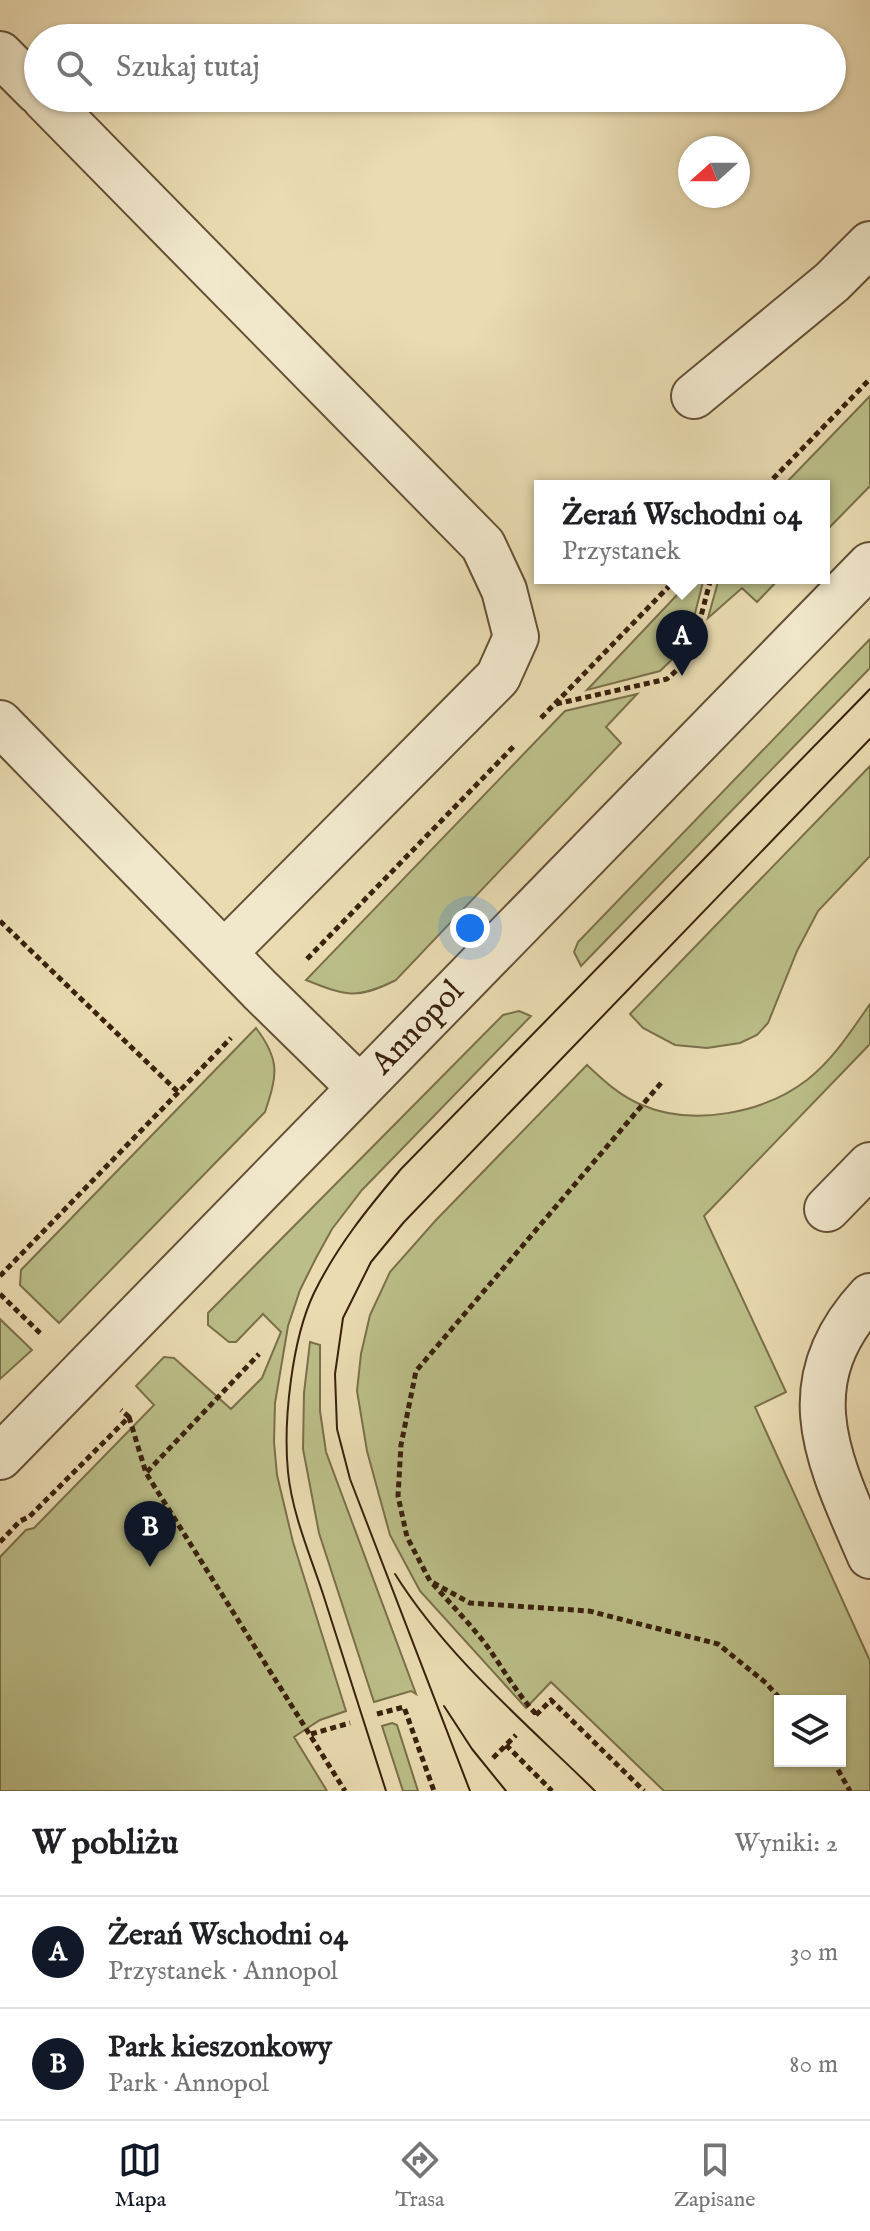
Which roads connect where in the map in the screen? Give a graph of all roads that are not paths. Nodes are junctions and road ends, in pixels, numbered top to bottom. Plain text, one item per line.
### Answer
1 (0, 54) edge
2 (24, 78) edge
3 (58, 112) edge
4 (870, 244) edge
5 (694, 396) dead end
6 (870, 565) edge
7 (0, 723) edge
8 (224, 953) junction
9 (360, 1088) junction
10 (870, 1165) edge
11 (827, 1209) dead end
12 (870, 1296) edge
13 (0, 1457) edge
14 (870, 1556) edge

1 - 2 street
3 - 8 street
4 - 5 street
6 - 9 street, Annopol
7 - 8 street
8 - 9 street
9 - 13 street, Annopol
10 - 11 street
12 - 14 street

